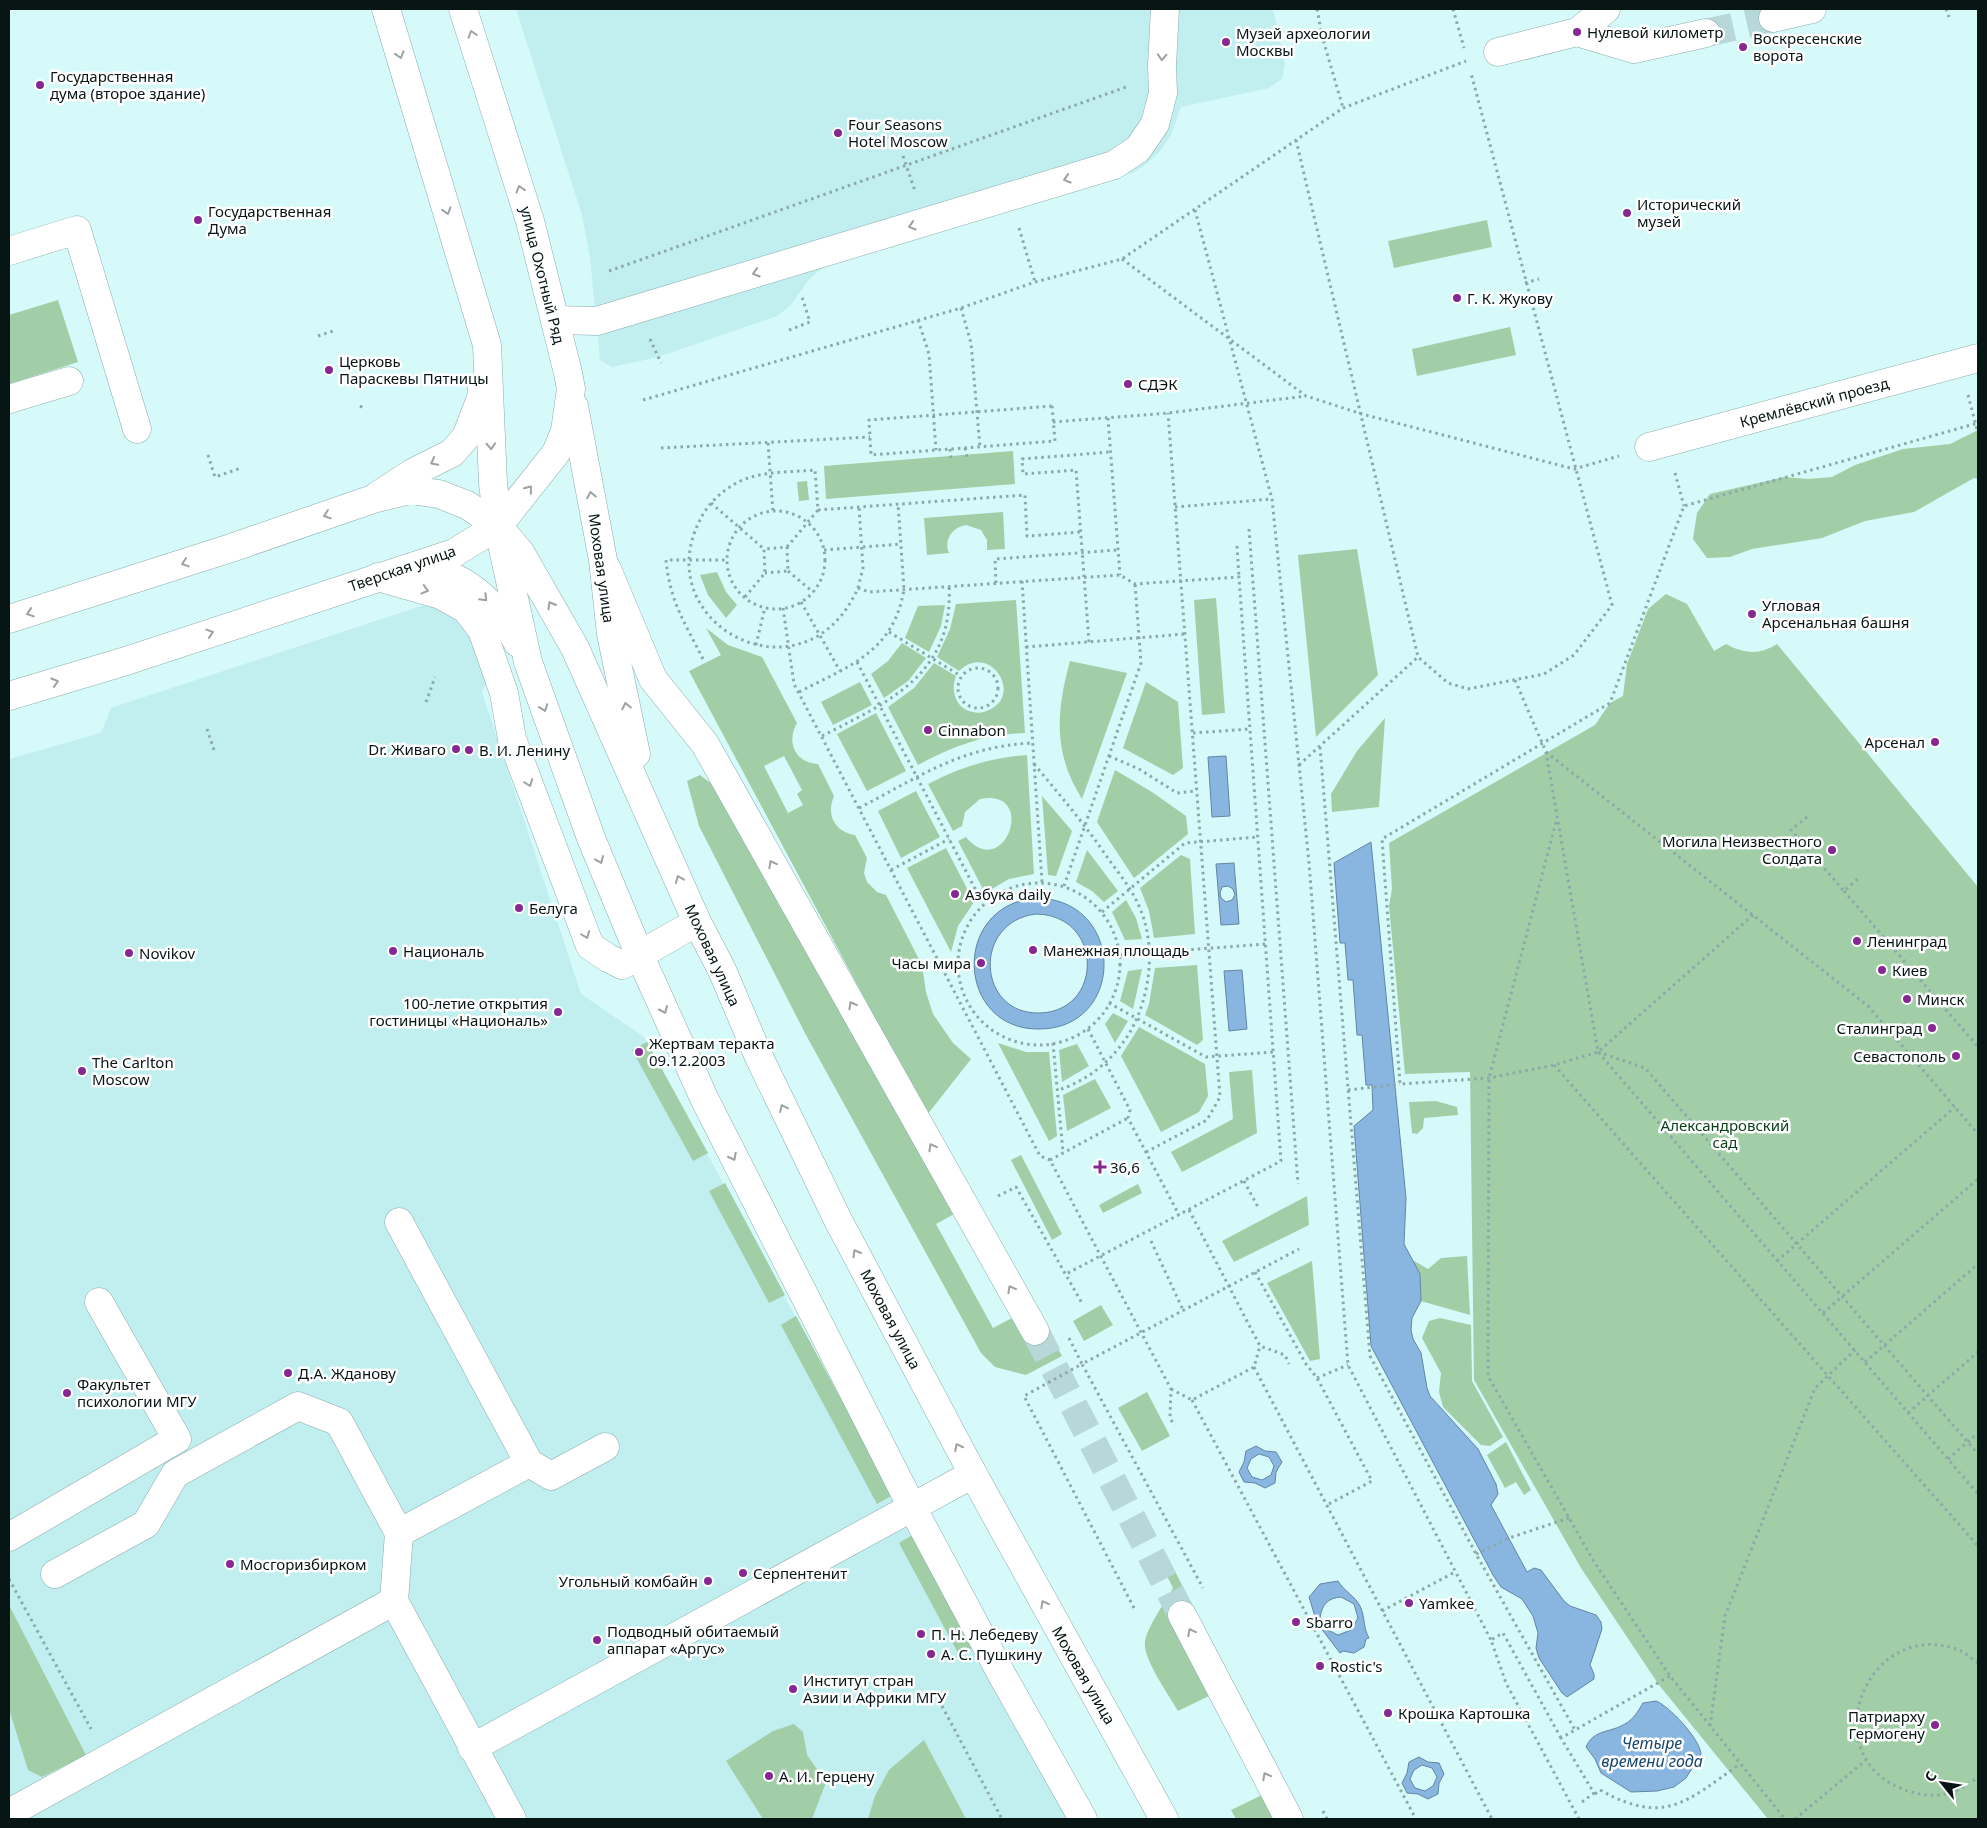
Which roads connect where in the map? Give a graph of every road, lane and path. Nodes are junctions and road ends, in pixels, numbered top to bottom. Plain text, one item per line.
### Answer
1 (386, 9) edge
2 (463, 9) edge
3 (1165, 9) edge
4 (1317, 9) edge
5 (1453, 9) edge
6 (1606, 9) edge
7 (1812, 9) edge
8 (1946, 9) edge
9 (1948, 17) dead end
10 (1773, 18) tunnel mouth
11 (1577, 32) junction
12 (1706, 33) tunnel mouth
13 (1498, 52) dead end
14 (1468, 60) junction
15 (1163, 74) junction
16 (1343, 108) junction
17 (1296, 140) junction
18 (903, 156) dead end
19 (906, 166) junction
20 (914, 189) dead end
21 (1195, 210) junction
22 (1018, 224) dead end
23 (9, 251) edge
24 (1122, 259) junction
25 (791, 262) junction
26 (609, 271) dead end
27 (1539, 279) dead end
28 (1035, 282) junction
29 (1525, 283) junction
30 (961, 308) junction
31 (555, 320) junction
32 (918, 320) junction
33 (336, 330) dead end
34 (789, 330) dead end
35 (318, 336) dead end
36 (1227, 338) junction
37 (487, 345) junction
38 (1978, 358) edge
39 (70, 380) dead end
40 (571, 389) junction
41 (1306, 396) junction
42 (9, 398) edge
43 (643, 400) dead end
44 (1246, 402) junction
45 (360, 406) dead end
46 (365, 409) dead end
47 (976, 412) junction
48 (1168, 413) junction
49 (1362, 414) junction
50 (933, 415) junction
51 (1108, 418) junction
52 (1053, 422) junction
53 (1977, 423) edge
54 (137, 429) dead end
55 (1978, 433) edge
56 (870, 437) junction
57 (768, 443) junction
58 (980, 447) junction
59 (1649, 447) joint
60 (661, 448) dead end
61 (965, 448) junction
62 (950, 449) junction
63 (936, 450) junction
64 (1110, 452) junction
65 (208, 455) dead end
66 (967, 457) dead end
67 (951, 458) dead end
68 (241, 468) dead end
69 (1574, 469) junction
70 (770, 474) junction
71 (373, 499) junction
72 (1272, 499) junction
73 (711, 503) junction
74 (898, 504) junction
75 (859, 507) junction
76 (1175, 507) junction
77 (818, 510) junction
78 (773, 512) junction
79 (807, 523) junction
80 (498, 526) junction
81 (740, 528) junction
82 (1249, 529) dead end
83 (1080, 532) junction
84 (901, 544) junction
85 (1237, 546) dead end
86 (787, 547) junction
87 (862, 547) junction
88 (764, 549) junction
89 (824, 550) junction
90 (1118, 550) junction
91 (1082, 552) junction
92 (603, 560) junction
93 (689, 560) junction
94 (728, 560) junction
95 (408, 568) junction
96 (788, 571) junction
97 (765, 573) junction
98 (1120, 575) junction
99 (378, 577) junction
100 (1084, 577) junction
101 (1239, 577) junction
102 (1180, 581) junction
103 (1022, 582) junction
104 (996, 583) junction
105 (1135, 584) junction
106 (949, 586) junction
107 (858, 588) junction
108 (904, 590) junction
109 (813, 592) junction
110 (744, 597) junction
111 (800, 602) junction
112 (765, 607) junction
113 (783, 608) junction
114 (9, 619) edge
115 (889, 632) junction
116 (1185, 634) junction
117 (820, 636) junction
118 (1139, 638) junction
119 (1089, 642) junction
120 (756, 645) junction
121 (789, 646) junction
122 (1026, 647) junction
123 (931, 657) junction
124 (1418, 657) junction
125 (703, 659) dead end
126 (528, 662) junction
127 (858, 662) junction
128 (840, 671) junction
129 (961, 676) junction
130 (436, 677) dead end
131 (1515, 680) junction
132 (799, 692) junction
133 (9, 696) edge
134 (426, 702) dead end
135 (880, 706) junction
136 (207, 729) dead end
137 (1250, 729) junction
138 (1193, 734) junction
139 (822, 736) junction
140 (1033, 744) junction
141 (1543, 744) junction
142 (1320, 747) junction
143 (1546, 752) junction
144 (215, 753) dead end
145 (1109, 756) junction
146 (1034, 764) junction
147 (1299, 765) junction
148 (918, 777) junction
149 (1196, 791) junction
150 (647, 805) junction
151 (859, 808) junction
152 (1807, 816) dead end
153 (1556, 822) junction
154 (1085, 825) junction
155 (1258, 837) junction
156 (949, 839) junction
157 (1200, 842) junction
158 (891, 870) junction
159 (1860, 877) dead end
160 (1042, 882) junction
161 (1064, 886) junction
162 (1129, 889) junction
163 (1844, 891) junction
164 (984, 905) junction
165 (1102, 912) junction
166 (1753, 915) junction
167 (697, 922) junction
168 (1265, 944) junction
169 (1208, 948) junction
170 (1149, 952) junction
171 (1120, 955) junction
172 (640, 956) junction
173 (1276, 962) dead end
174 (1282, 962) junction
175 (965, 998) junction
176 (959, 1002) junction
177 (1109, 1003) junction
178 (1136, 1018) junction
179 (1087, 1029) junction
180 (1053, 1043) junction
181 (1978, 1047) edge
182 (1273, 1052) junction
183 (1598, 1052) junction
184 (1217, 1056) junction
185 (1106, 1062) junction
186 (1554, 1065) junction
187 (1489, 1078) junction
188 (1400, 1084) junction
189 (1058, 1090) junction
190 (1348, 1090) junction
191 (1955, 1107) junction
192 (1128, 1118) junction
193 (1978, 1134) edge
194 (1064, 1152) junction
195 (1146, 1152) junction
196 (1050, 1160) junction
197 (1978, 1179) edge
198 (1244, 1181) junction
199 (1298, 1184) dead end
200 (994, 1198) dead end
201 (1259, 1209) dead end
202 (1189, 1210) junction
203 (1179, 1215) junction
204 (399, 1222) dead end
205 (1151, 1241) dead end
206 (1797, 1243) junction
207 (1299, 1249) dead end
208 (1101, 1256) junction
209 (1777, 1261) junction
210 (1978, 1264) edge
211 (1256, 1272) junction
212 (1066, 1274) junction
213 (1229, 1286) junction
214 (1842, 1296) junction
215 (99, 1302) dead end
216 (1083, 1305) dead end
217 (1184, 1310) junction
218 (1823, 1313) junction
219 (1035, 1331) tunnel mouth
220 (1142, 1332) junction
221 (1884, 1345) junction
222 (1260, 1346) junction
223 (1073, 1347) dead end
224 (1854, 1350) junction
225 (1978, 1352) edge
226 (1865, 1362) junction
227 (1082, 1364) junction
228 (1289, 1364) dead end
229 (1348, 1365) junction
230 (1254, 1367) junction
231 (1828, 1375) junction
232 (1317, 1378) junction
233 (1171, 1389) junction
234 (1928, 1396) junction
235 (1192, 1400) junction
236 (1908, 1412) junction
237 (1174, 1426) dead end
238 (1978, 1433) edge
239 (1968, 1442) junction
240 (605, 1447) dead end
241 (1978, 1454) edge
242 (1132, 1457) dead end
243 (1948, 1459) junction
244 (529, 1463) junction
245 (972, 1474) junction
246 (1978, 1494) edge
247 (1326, 1506) junction
248 (913, 1509) junction
249 (1570, 1518) junction
250 (399, 1533) junction
251 (9, 1536) edge
252 (1978, 1546) edge
253 (1478, 1554) junction
254 (1454, 1572) junction
255 (55, 1574) dead end
256 (9, 1579) edge
257 (394, 1601) junction
258 (1134, 1608) dead end
259 (1382, 1611) junction
260 (1182, 1615) tunnel mouth
261 (1491, 1640) junction
262 (1978, 1663) edge
263 (1670, 1676) junction
264 (942, 1706) dead end
265 (1710, 1727) junction
266 (1575, 1730) junction
267 (1561, 1738) junction
268 (472, 1748) junction
269 (107, 1758) junction
270 (1866, 1760) junction
271 (1740, 1764) junction
272 (1978, 1777) edge
273 (1595, 1794) dead end
274 (1582, 1802) dead end
275 (10, 1812) edge
276 (512, 1819) edge
277 (1002, 1819) edge
278 (1083, 1819) edge
279 (1164, 1819) edge
280 (1289, 1819) edge
281 (1416, 1819) edge
282 (1492, 1819) edge
283 (1580, 1819) edge
284 (1785, 1819) edge
285 (1795, 1819) edge

1 -> 37 main road
31 -> 2 main road, улица Охотный Ряд
3 -> 15 main road
4 - 16 path
5 - 14 path
6 - 11 main road
7 - 10 main road
8 - 9 path
11 - 12 main road
11 - 13 main road
14 - 16 path
14 - 29 path
15 - 19 path
15 -> 25 main road
16 - 17 path
17 - 21 path
17 - 49 path
18 - 19 path
19 - 20 path
19 - 26 path
21 - 24 path
21 - 36 path
22 - 28 path
23 - 54 main road
24 - 28 path
24 - 36 path
25 -> 31 main road
25 - 34 path
27 - 29 path
28 - 30 path
29 - 69 path
30 - 32 path
30 - 47 path
31 - 40 main road, улица Охотный Ряд
32 - 43 path
32 - 50 path
33 - 35 path
36 - 41 path
36 - 44 path
37 -> 71 main road
37 -> 80 main road
38 - 59 main road, Кремлёвский проезд
39 - 42 main road
80 -> 40 main road, улица Охотный Ряд
92 -> 40 main road, Моховая улица
41 - 44 path
41 - 49 path
44 - 48 path
44 - 72 path
45 - 46 path
47 - 50 path
47 - 52 path
47 - 58 path
48 - 51 path
48 - 76 path
49 - 69 path
49 - 124 path
50 - 56 path
50 - 63 path
51 - 52 path
51 - 64 path
52 - 58 path
53 - 55 path
53 - 141 path
56 - 57 path
56 - 63 path
57 - 60 path
57 - 70 path
58 - 61 path
59 - 69 path
61 - 62 path
61 - 66 path
62 - 63 path
62 - 67 path
64 - 83 path
64 - 90 path
65 - 68 path
69 - 131 path
70 - 73 path
70 - 77 path
70 - 78 path
71 - 80 main road
71 -> 114 main road
72 - 76 path
72 - 147 path
73 - 81 path
73 - 93 path
74 - 75 path
74 - 83 path
74 - 84 path
75 - 77 path
75 - 87 path
76 - 102 path
77 - 79 path
78 - 79 path
78 - 81 path
79 - 86 path
79 - 89 path
80 - 95 main road, Тверская улица
80 - 126 main road
150 -> 80 main road, Моховая улица
81 - 88 path
81 - 94 path
82 - 174 path
83 - 91 path
84 - 87 path
84 - 108 path
85 - 101 path
86 - 88 path
86 - 96 path
87 - 89 path
87 - 107 path
88 - 97 path
89 - 109 path
90 - 91 path
90 - 98 path
91 - 100 path
91 - 104 path
150 -> 92 main road, Моховая улица
219 -> 92 main road
93 - 94 path
93 - 120 path
93 - 125 path
94 - 110 path
95 - 99 main road, Тверская улица
95 -> 126 main road
96 - 97 path
96 - 109 path
97 - 110 path
98 - 100 path
98 - 105 path
133 -> 99 main road, Тверская улица
99 -> 172 main road
100 - 103 path
100 - 119 path
101 - 102 path
101 - 137 path
102 - 105 path
102 - 116 path
103 - 104 path
103 - 122 path
104 - 106 path
105 - 118 path
106 - 108 path
106 - 123 path
107 - 108 path
107 - 117 path
108 - 115 path
109 - 111 path
110 - 112 path
111 - 113 path
111 - 117 path
112 - 113 path
112 - 120 path
113 - 121 path
115 - 123 path
115 - 127 path
116 - 118 path
116 - 138 path
117 - 121 path
117 - 128 path
118 - 119 path
118 - 145 path
119 - 122 path
120 - 121 path
121 - 132 path
122 - 140 path
123 - 129 path
123 - 135 path
124 - 131 path
124 - 142 path
126 -> 172 main road
127 - 128 path
127 - 135 path
128 - 132 path
129 - 129 path
130 - 134 path
131 - 141 path
132 - 139 path
135 - 139 path
135 - 148 path
136 - 144 path
137 - 138 path
137 - 155 path
138 - 149 path
139 - 151 path
140 - 146 path
140 - 148 path
141 - 143 path
141 - 188 path
142 - 147 path
142 - 190 path
143 - 153 path
143 - 166 path
145 - 149 path
145 - 154 path
146 - 154 path
146 - 160 path
147 - 229 path
148 - 151 path
148 - 156 path
149 - 157 path
167 -> 150 main road, Моховая улица
151 - 158 path
152 - 163 path
153 - 183 path
153 - 187 path
154 - 161 path
154 - 162 path
155 - 157 path
155 - 168 path
156 - 158 path
156 - 164 path
157 - 162 path
157 - 169 path
158 - 176 path
159 - 163 path
160 - 161 path
160 - 164 path
161 - 165 path
162 - 165 path
162 - 170 path
163 - 181 path
164 - 175 path
165 - 171 path
166 - 183 path
166 - 191 path
167 - 172 main road
245 -> 167 main road, Моховая улица
168 - 169 path
168 - 182 path
169 - 170 path
169 - 184 path
170 - 171 path
170 - 178 path
171 - 177 path
172 -> 248 main road
173 - 174 path
174 - 199 path
175 - 176 path
175 - 180 path
176 - 196 path
177 - 178 path
177 - 179 path
178 - 184 path
178 - 185 path
179 - 180 path
179 - 185 path
180 - 189 path
182 - 184 path
182 - 198 path
183 - 186 path
183 - 206 path
183 - 209 path
184 - 195 path
185 - 189 path
185 - 192 path
186 - 187 path
186 - 231 path
187 - 188 path
187 - 249 path
188 - 190 path
189 - 194 path
190 - 253 path
191 - 193 path
191 - 206 path
192 - 194 path
192 - 195 path
194 - 196 path
195 - 203 path
196 - 208 path
197 - 214 path
198 - 201 path
198 - 202 path
200 - 212 path
202 - 203 path
202 - 213 path
203 - 208 path
204 - 244 main road
205 - 217 path
206 - 209 path
206 - 214 path
207 - 211 path
208 - 212 path
208 - 220 path
209 - 218 path
210 - 221 path
211 - 213 path
211 - 232 path
212 - 216 path
213 - 217 path
213 - 222 path
214 - 218 path
214 - 221 path
215 - 251 main road
217 - 220 path
218 - 224 path
220 - 227 path
220 - 233 path
221 - 226 path
221 - 234 path
222 - 228 path
222 - 230 path
223 - 227 path
224 - 226 path
224 - 231 path
225 - 234 path
226 - 236 path
227 - 242 path
227 - 258 path
229 - 232 path
229 - 254 path
230 - 235 path
230 - 247 path
231 - 252 path
231 - 265 path
232 - 247 path
233 - 235 path
233 - 237 path
234 - 236 path
234 - 239 path
235 - 281 path
236 - 243 path
238 - 239 path
239 - 241 path
239 - 243 path
240 - 244 main road
243 - 246 path
244 - 250 main road
245 - 248 main road
279 -> 245 main road, Моховая улица
247 - 259 path
248 - 268 main road
248 - 278 main road
249 - 253 path
249 - 263 path
250 - 255 main road
250 - 257 main road
253 - 266 path
254 - 259 path
254 - 261 path
256 - 269 path
257 - 268 main road
257 - 269 main road
259 - 282 path
280 -> 260 main road
261 - 267 path
261 - 283 path
262 - 270 path
263 - 265 path
263 - 266 path
264 - 277 path
265 - 271 path
266 - 267 path
267 - 274 path
268 - 276 main road
269 - 275 main road
270 - 272 path
270 - 285 path
271 - 273 path
271 - 284 path

